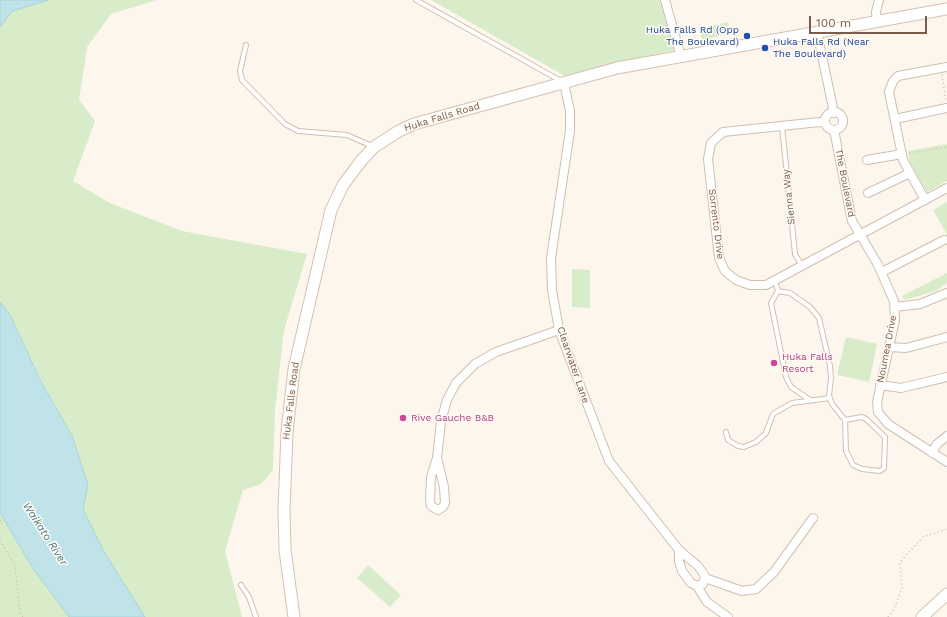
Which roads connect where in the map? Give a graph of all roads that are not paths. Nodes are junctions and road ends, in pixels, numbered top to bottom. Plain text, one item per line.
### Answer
1 (416, 0) edge
2 (665, 0) edge
3 (879, 0) edge
4 (947, 9) edge
5 (877, 22) junction
6 (817, 32) junction
7 (246, 45) dead end
8 (681, 57) junction
9 (944, 67) edge
10 (564, 83) junction
11 (947, 108) edge
12 (834, 113) junction
13 (895, 119) junction
14 (825, 123) junction
15 (782, 126) junction
16 (834, 130) junction
17 (374, 147) junction
18 (902, 154) junction
19 (867, 160) dead end
20 (910, 173) junction
21 (947, 188) edge
22 (868, 193) dead end
23 (925, 200) junction
24 (860, 235) junction
25 (944, 240) dead end
26 (802, 266) junction
27 (882, 272) junction
28 (775, 280) junction
29 (778, 291) junction
30 (947, 293) edge
31 (895, 307) junction
32 (559, 330) junction
33 (947, 337) edge
34 (889, 347) junction
35 (947, 377) edge
36 (880, 385) junction
37 (830, 398) junction
38 (810, 400) junction
39 (845, 420) junction
40 (726, 432) dead end
41 (947, 436) edge
42 (932, 453) junction
43 (437, 458) junction
44 (947, 462) edge
45 (813, 518) dead end
46 (679, 550) junction
47 (705, 578) junction
48 (242, 585) dead end
49 (697, 586) junction
50 (947, 594) edge
51 (256, 617) edge
52 (294, 617) edge
53 (728, 617) edge
54 (922, 617) edge

1 - 10 lane
2 - 8 street
3 - 5 street
4 - 5 street, Huka Falls Road
5 - 6 street, Huka Falls Road
6 - 8 street, Huka Falls Road
6 - 12 street, The Boulevard
7 - 17 lane
8 - 10 street, Huka Falls Road
9 - 13 street
10 - 17 street, Huka Falls Road
10 - 32 street, Clearwater Lane
11 - 13 street
12 - 14 street
12 - 16 street, The Boulevard
13 - 18 street
14 - 15 street, Sorrento Drive
14 - 16 street
15 - 26 lane, Sienna Way
15 - 28 street, Sorrento Drive
16 - 24 street, The Boulevard
17 - 52 street, Huka Falls Road
18 - 19 street
18 - 20 street
20 - 22 street
20 - 23 street
21 - 23 street
23 - 24 street
24 - 26 street, Sorrento Drive
24 - 27 street, Noumea Drive
25 - 27 street
26 - 28 street, Sorrento Drive
27 - 31 street, Noumea Drive
28 - 29 lane
29 - 37 lane
29 - 38 lane
30 - 31 street
31 - 34 street, Noumea Drive
32 - 43 street
32 - 46 street, Clearwater Lane
33 - 34 street
34 - 36 street, Noumea Drive
35 - 36 street
36 - 42 street, Noumea Drive
37 - 38 lane
37 - 39 lane
38 - 40 lane
39 - 39 lane
41 - 42 street
42 - 44 street, Noumea Drive
43 - 43 street
45 - 47 street
46 - 47 street, Clearwater Lane
46 - 49 street
47 - 49 street
48 - 51 lane
49 - 53 street
50 - 54 street

